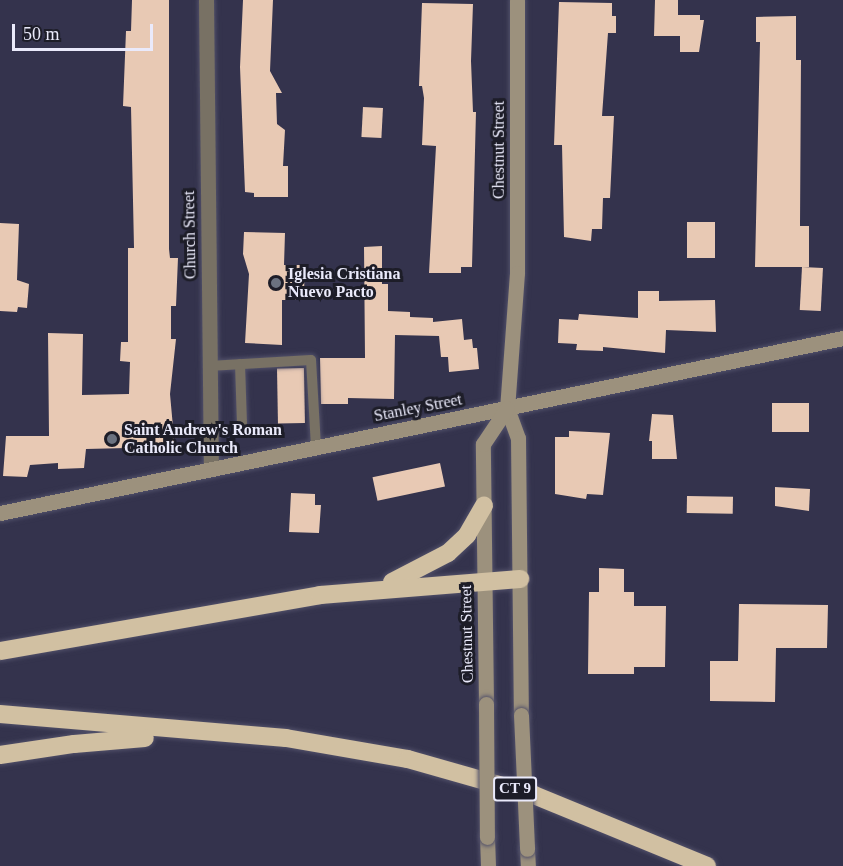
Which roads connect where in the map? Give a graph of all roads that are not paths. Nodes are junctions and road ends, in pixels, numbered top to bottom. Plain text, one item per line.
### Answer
1 (206, 0) edge
2 (517, 0) edge
3 (843, 338) edge
4 (240, 364) junction
5 (209, 366) junction
6 (507, 408) junction
7 (242, 423) dead end
8 (316, 447) junction
9 (211, 469) junction
10 (484, 505) junction
11 (0, 513) edge
12 (520, 579) junction
13 (485, 581) junction
14 (377, 588) junction
15 (0, 651) edge
16 (0, 714) edge
17 (209, 732) junction
18 (0, 755) edge
19 (488, 866) edge
20 (528, 866) edge
21 (707, 866) edge

1 - 5 street, Church Street
2 - 6 street, Chestnut Street
3 - 6 street, Stanley Street
4 - 5 lane
4 - 7 lane
4 - 8 lane
5 - 9 street, Church Street
6 - 8 street, Stanley Street
6 - 10 street, Chestnut Street
6 - 12 street, Chestnut Street
8 - 9 street, Stanley Street
9 - 11 street, Stanley Street
10 - 13 street, Chestnut Street
10 - 14 highway
12 - 13 highway
12 - 20 street, Chestnut Street, bridge
13 - 14 highway
13 - 19 street, Chestnut Street, bridge
14 - 15 highway
16 - 17 highway, CT 9
17 - 18 highway
17 - 21 highway, CT 9

